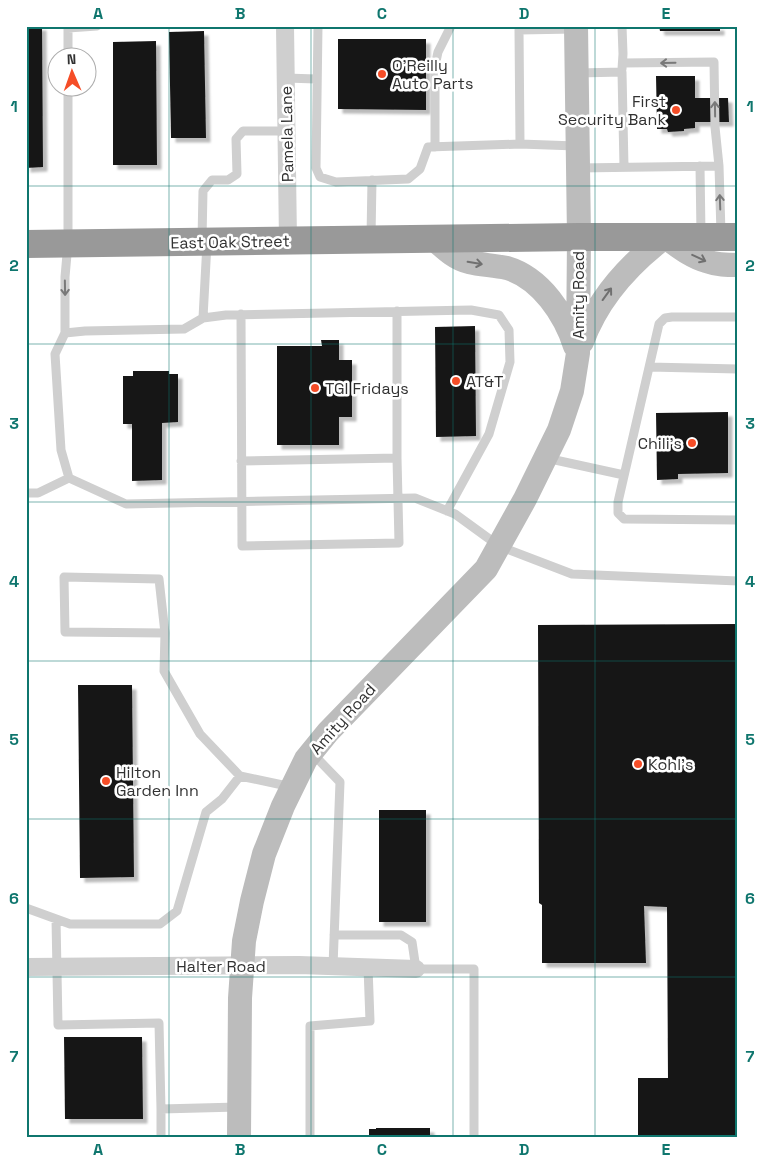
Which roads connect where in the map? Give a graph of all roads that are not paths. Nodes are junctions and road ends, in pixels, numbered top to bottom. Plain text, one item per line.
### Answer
1 (97, 26) edge
2 (285, 26) edge
3 (318, 26) edge
4 (451, 26) edge
5 (622, 26) edge
6 (576, 27) edge
7 (516, 28) edge
8 (68, 48) edge
9 (622, 67) junction
10 (576, 73) junction
11 (286, 78) junction
12 (316, 80) junction
13 (68, 98) edge
14 (287, 131) junction
15 (520, 144) junction
16 (435, 147) junction
17 (578, 157) junction
18 (700, 166) junction
19 (719, 166) junction
20 (624, 167) junction
21 (372, 180) junction
22 (665, 237) junction
23 (720, 237) edge
24 (579, 238) junction
25 (434, 239) junction
26 (371, 240) junction
27 (288, 241) junction
28 (204, 242) junction
29 (68, 243) junction
30 (26, 244) edge
31 (738, 265) edge
32 (397, 311) junction
33 (240, 314) junction
34 (738, 317) edge
35 (203, 318) junction
36 (65, 333) junction
37 (578, 353) junction
38 (649, 367) junction
39 (738, 369) edge
40 (397, 458) junction
41 (546, 458) junction
42 (241, 461) junction
43 (624, 475) junction
44 (69, 478) junction
45 (26, 494) edge
46 (398, 499) junction
47 (241, 502) junction
48 (447, 511) junction
49 (738, 520) edge
50 (499, 546) junction
51 (738, 581) edge
52 (165, 633) junction
53 (312, 753) junction
54 (240, 776) junction
55 (292, 788) junction
56 (26, 908) edge
57 (56, 919) junction
58 (334, 935) junction
59 (242, 966) junction
60 (333, 966) junction
61 (26, 967) edge
62 (56, 967) junction
63 (368, 968) junction
64 (416, 969) junction
65 (239, 1107) junction
66 (161, 1109) junction
67 (161, 1137) edge
68 (239, 1137) edge
69 (310, 1137) edge
70 (474, 1137) edge

1 - 8 lane
2 - 11 street, Pamela Lane
3 - 12 lane
4 - 16 lane
5 - 9 lane
6 - 7 lane
6 - 10 street, Amity Road
7 - 15 lane
9 - 10 lane
19 -> 9 lane
9 - 20 lane
10 - 17 street, Amity Road
11 - 12 lane
11 - 14 street, Pamela Lane
12 - 21 lane
13 - 29 lane
14 - 27 street, Pamela Lane
14 - 28 lane
15 - 16 lane
15 - 17 lane
16 - 21 lane
17 - 20 lane
17 - 24 street, Amity Road
18 - 19 lane
18 - 20 lane
18 - 23 lane
23 -> 19 lane
21 - 26 lane
22 - 23 highway, East Oak Street
22 - 24 highway, East Oak Street
22 -> 31 street
37 -> 22 street, Amity Road
24 - 25 highway, East Oak Street
24 - 37 street, Amity Road
25 - 26 highway, East Oak Street
25 -> 37 street
26 - 27 highway, East Oak Street
27 - 28 highway, East Oak Street
28 - 29 highway, East Oak Street
28 - 35 lane
29 - 30 highway, East Oak Street
29 -> 36 lane
32 - 33 lane
32 - 40 lane
32 - 48 lane
33 - 35 lane
33 - 42 lane
34 - 38 lane
35 - 36 lane
36 - 44 lane
37 - 41 street, Amity Road
38 - 39 lane
38 - 43 lane
40 - 42 lane
40 - 46 lane
41 - 43 lane
41 - 50 street, Amity Road
42 - 47 lane
43 - 49 lane
44 - 45 lane
44 - 47 lane
46 - 47 lane
46 - 47 lane
46 - 48 lane
48 - 50 lane
50 - 51 lane
50 - 53 street, Amity Road
52 - 52 lane
52 - 54 lane
53 - 55 street, Amity Road
53 - 58 lane
54 - 55 lane
54 - 57 lane
55 - 59 street, Amity Road
56 - 57 lane
57 - 62 lane
58 - 60 lane
58 - 64 lane
59 - 60 street, Halter Road
59 - 62 street, Halter Road
59 - 65 street, Amity Road
60 - 63 street, Halter Road
61 - 62 street, Halter Road
62 - 66 lane
63 - 64 street, Halter Road
63 - 69 lane
64 - 70 lane
65 - 66 lane
65 - 68 street, Amity Road
66 - 67 lane

